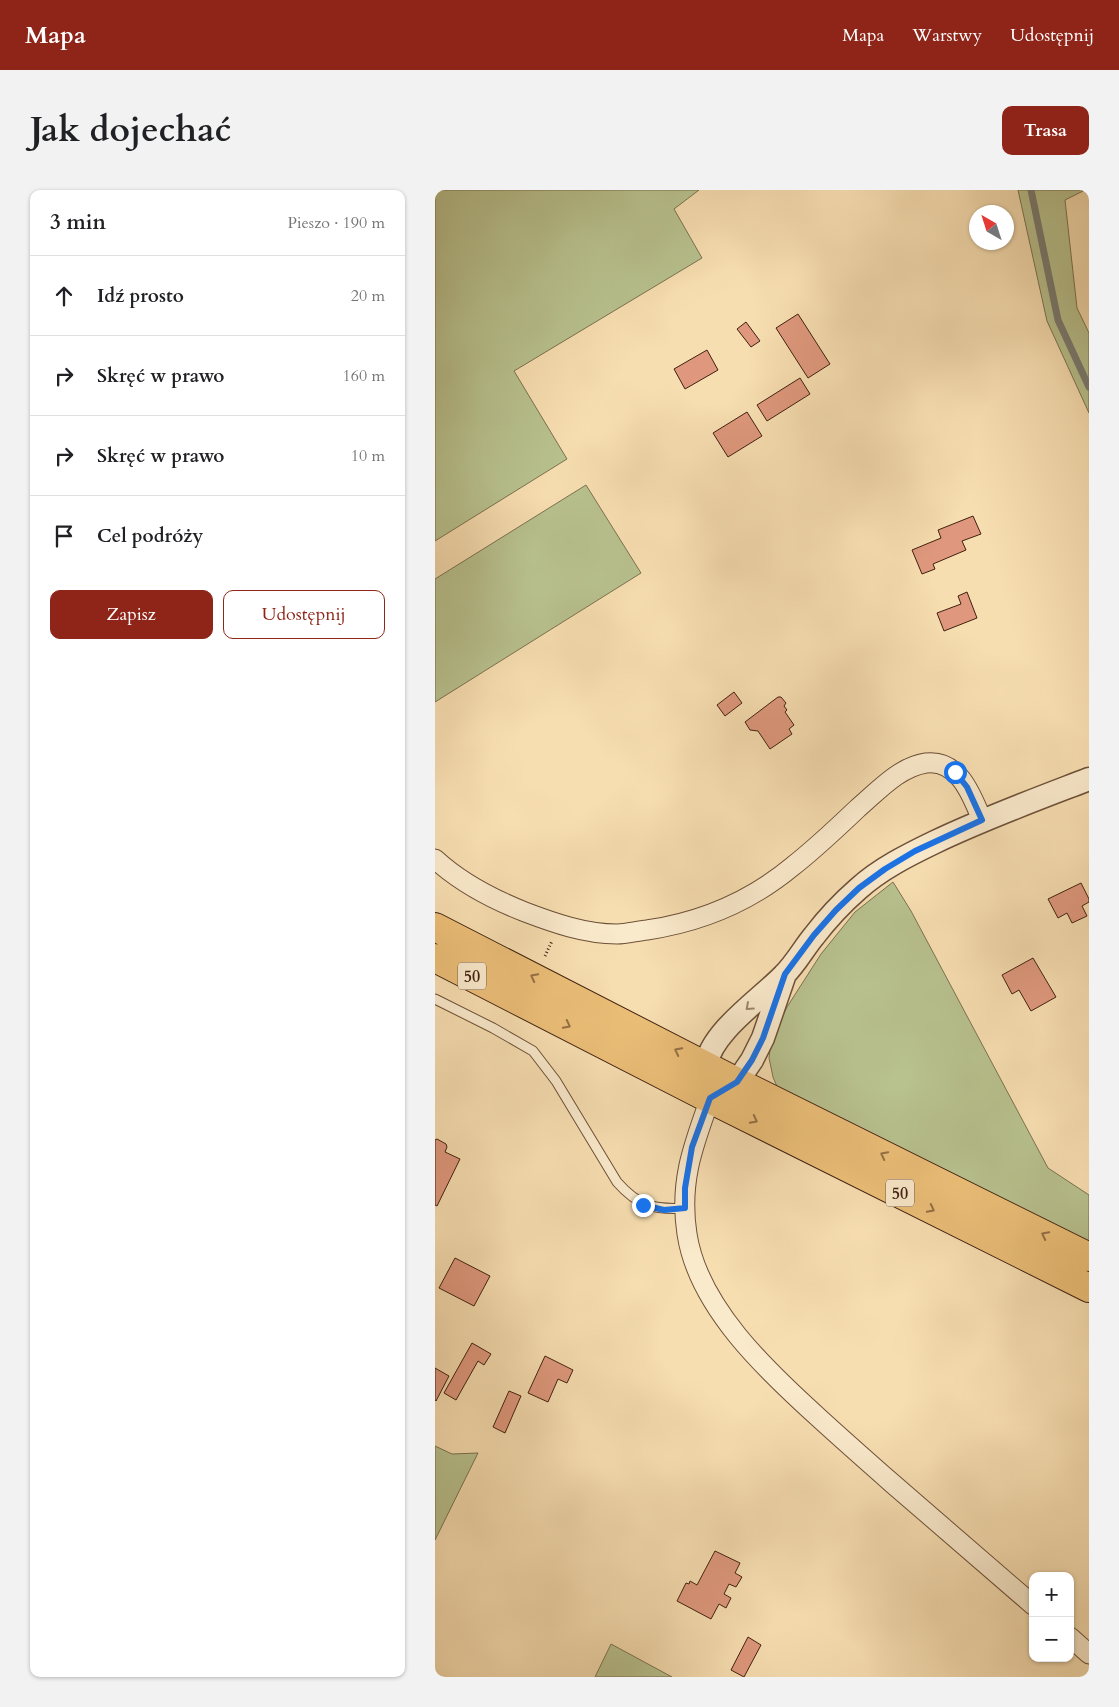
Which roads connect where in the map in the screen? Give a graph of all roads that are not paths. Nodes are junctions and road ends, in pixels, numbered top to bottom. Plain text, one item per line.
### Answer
1 (1089, 779) edge
2 (982, 820) junction
3 (435, 859) edge
4 (435, 927) edge
5 (435, 958) edge
6 (785, 974) junction
7 (435, 999) edge
8 (706, 1066) junction
9 (737, 1082) junction
10 (710, 1098) junction
11 (685, 1208) junction
12 (1089, 1257) edge
13 (1089, 1288) edge
14 (1029, 1602) edge
15 (1074, 1641) edge
16 (1089, 1654) edge

1 - 2 street
2 - 3 street
2 - 6 street
8 -> 4 main road, 50
5 -> 10 main road, 50
6 -> 8 street
6 - 9 street
7 - 11 lane
8 - 9 main road, 50
8 - 10 street
9 - 10 street
12 -> 9 main road, 50
10 - 11 street
10 -> 13 main road, 50
11 - 14 street
15 - 16 street

